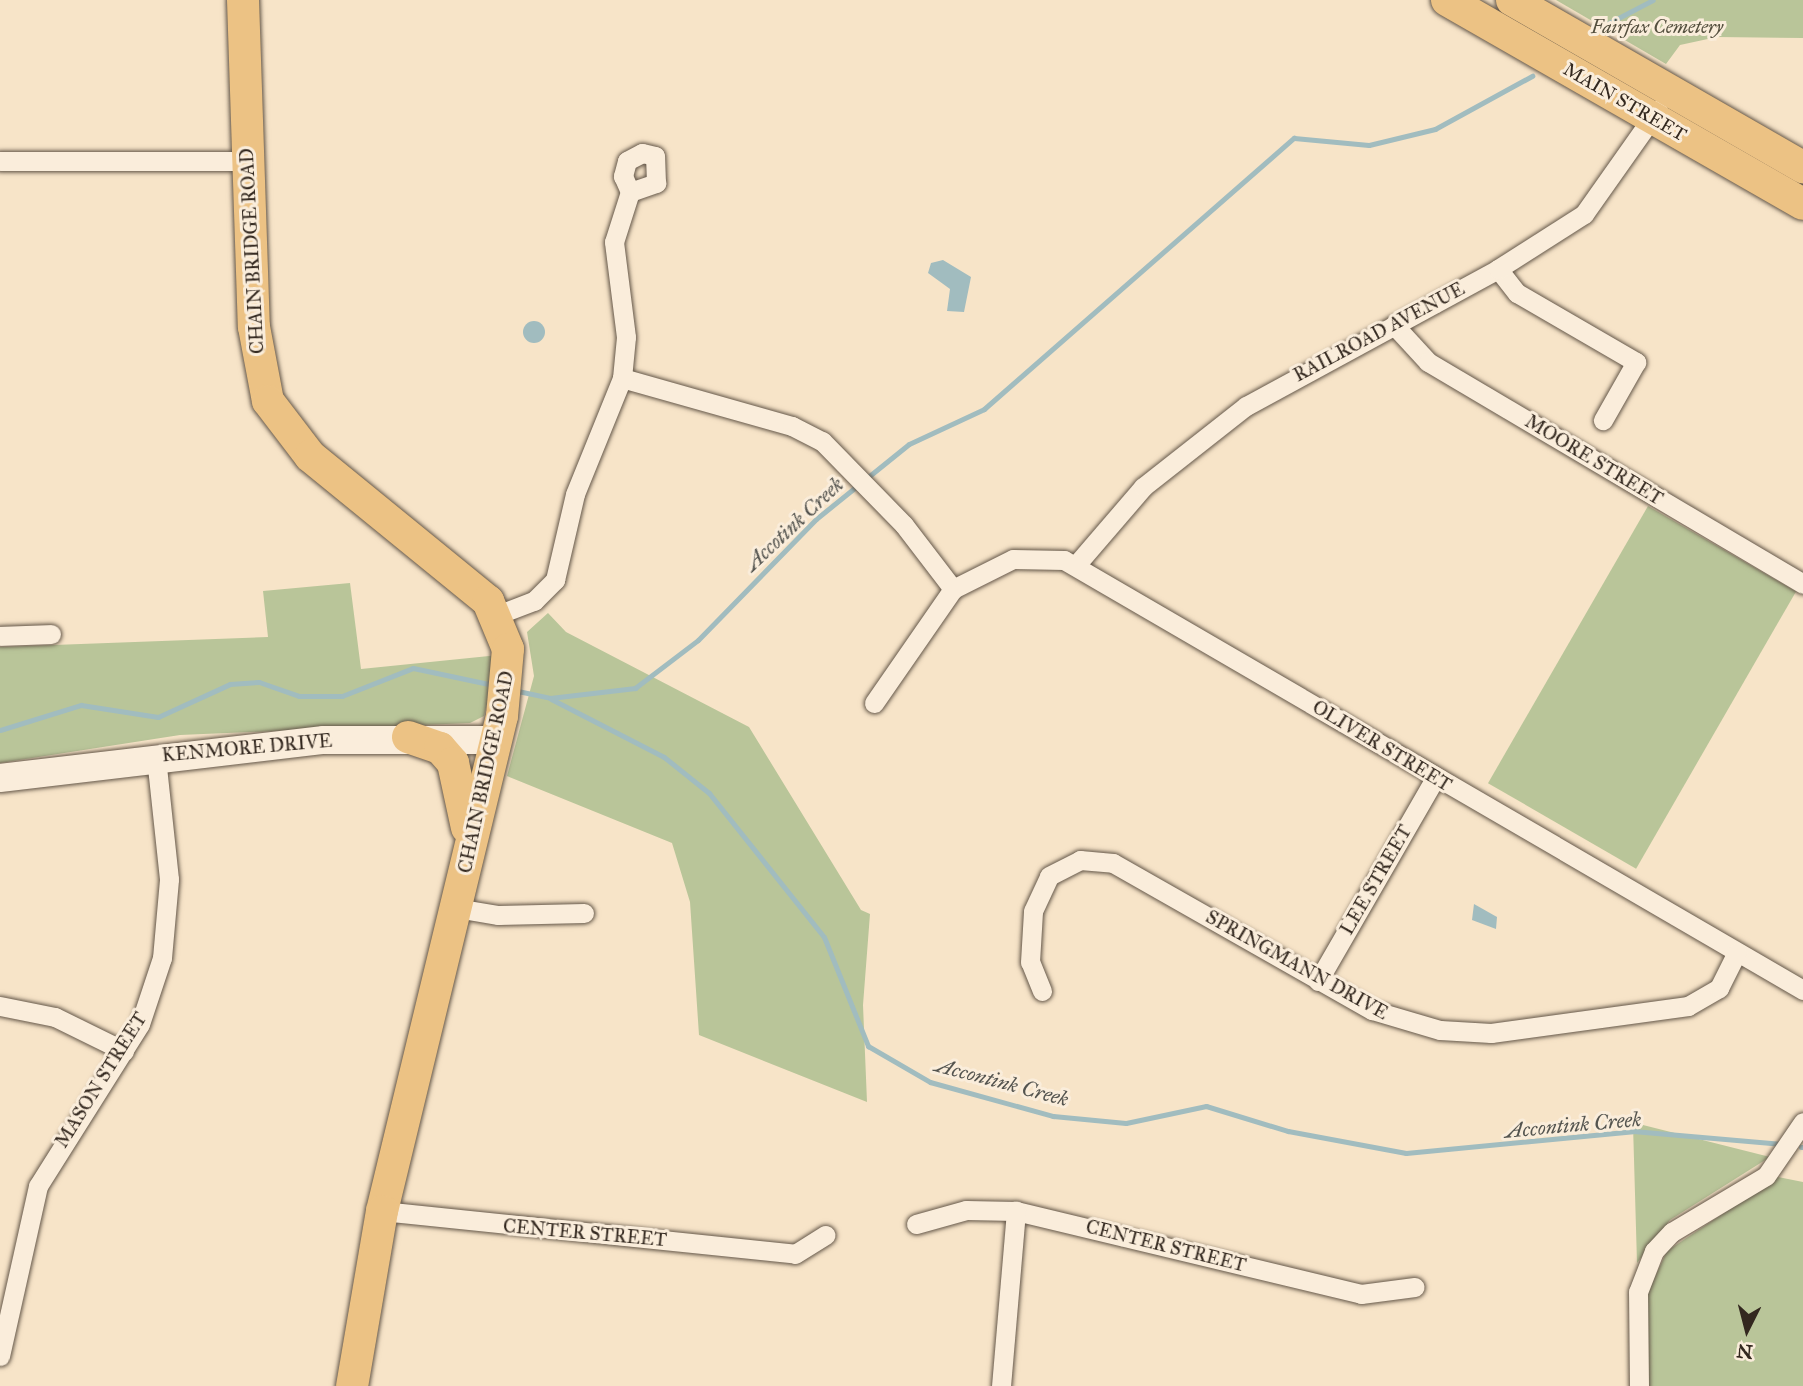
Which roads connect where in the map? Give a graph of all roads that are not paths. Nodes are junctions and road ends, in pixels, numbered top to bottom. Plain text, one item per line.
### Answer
1 (243, 0) edge
2 (1447, 0) edge
3 (1512, 0) edge
4 (1669, 91) junction
5 (1653, 118) junction
6 (0, 161) edge
7 (248, 161) junction
8 (1803, 167) edge
9 (630, 192) dead end
10 (1803, 204) edge
11 (1498, 269) junction
12 (1394, 325) junction
13 (622, 378) junction
14 (1603, 420) dead end
15 (1076, 565) junction
16 (1803, 584) edge
17 (953, 589) junction
18 (498, 615) junction
19 (51, 634) dead end
20 (0, 636) edge
21 (874, 703) dead end
22 (498, 728) junction
23 (408, 737) junction
24 (156, 757) junction
25 (0, 778) edge
26 (1435, 778) junction
27 (467, 866) junction
28 (456, 908) junction
29 (584, 914) dead end
30 (1737, 952) junction
31 (1318, 981) junction
32 (1803, 990) edge
33 (1042, 991) dead end
34 (0, 1006) edge
35 (124, 1051) junction
36 (1803, 1122) edge
37 (383, 1211) junction
38 (1016, 1211) junction
39 (916, 1224) dead end
40 (825, 1235) dead end
41 (1415, 1287) dead end
42 (0, 1356) edge
43 (352, 1386) edge
44 (1001, 1386) edge
45 (1639, 1386) edge

1 - 7 main road, CHAIN BRIDGE ROAD
2 - 5 main road, MAIN STREET
3 - 4 main road, MAIN STREET
4 - 5 street, RAILROAD AVENUE
4 - 8 main road, MAIN STREET
5 - 10 main road, MAIN STREET
5 - 11 street, RAILROAD AVENUE
6 - 7 street
7 - 18 main road, CHAIN BRIDGE ROAD
9 - 13 street
11 - 12 street, RAILROAD AVENUE
11 - 14 street
12 - 15 street, RAILROAD AVENUE
12 - 16 street, MOORE STREET
13 - 17 street
13 - 18 street
15 - 17 street, OLIVER STREET
15 - 26 street, OLIVER STREET
17 - 21 street
18 - 22 main road, CHAIN BRIDGE ROAD
19 - 20 street
22 - 23 street, KENMORE DRIVE
22 - 27 main road, CHAIN BRIDGE ROAD
23 - 24 street, KENMORE DRIVE
23 - 27 main road
24 - 25 street, KENMORE DRIVE
24 - 35 street, MASON STREET
26 - 30 street, OLIVER STREET
26 - 31 street, LEE STREET
27 - 28 main road, CHAIN BRIDGE ROAD
28 - 29 street
28 - 37 main road, CHAIN BRIDGE ROAD
30 - 31 street, SPRINGMANN DRIVE
30 - 32 street, OLIVER STREET
31 - 33 street, SPRINGMANN DRIVE
34 - 35 street
35 - 42 street, MASON STREET
36 - 45 street
37 - 40 street, CENTER STREET
37 - 43 main road, CHAIN BRIDGE ROAD
38 - 39 street, CENTER STREET
38 - 41 street, CENTER STREET
38 - 44 street

